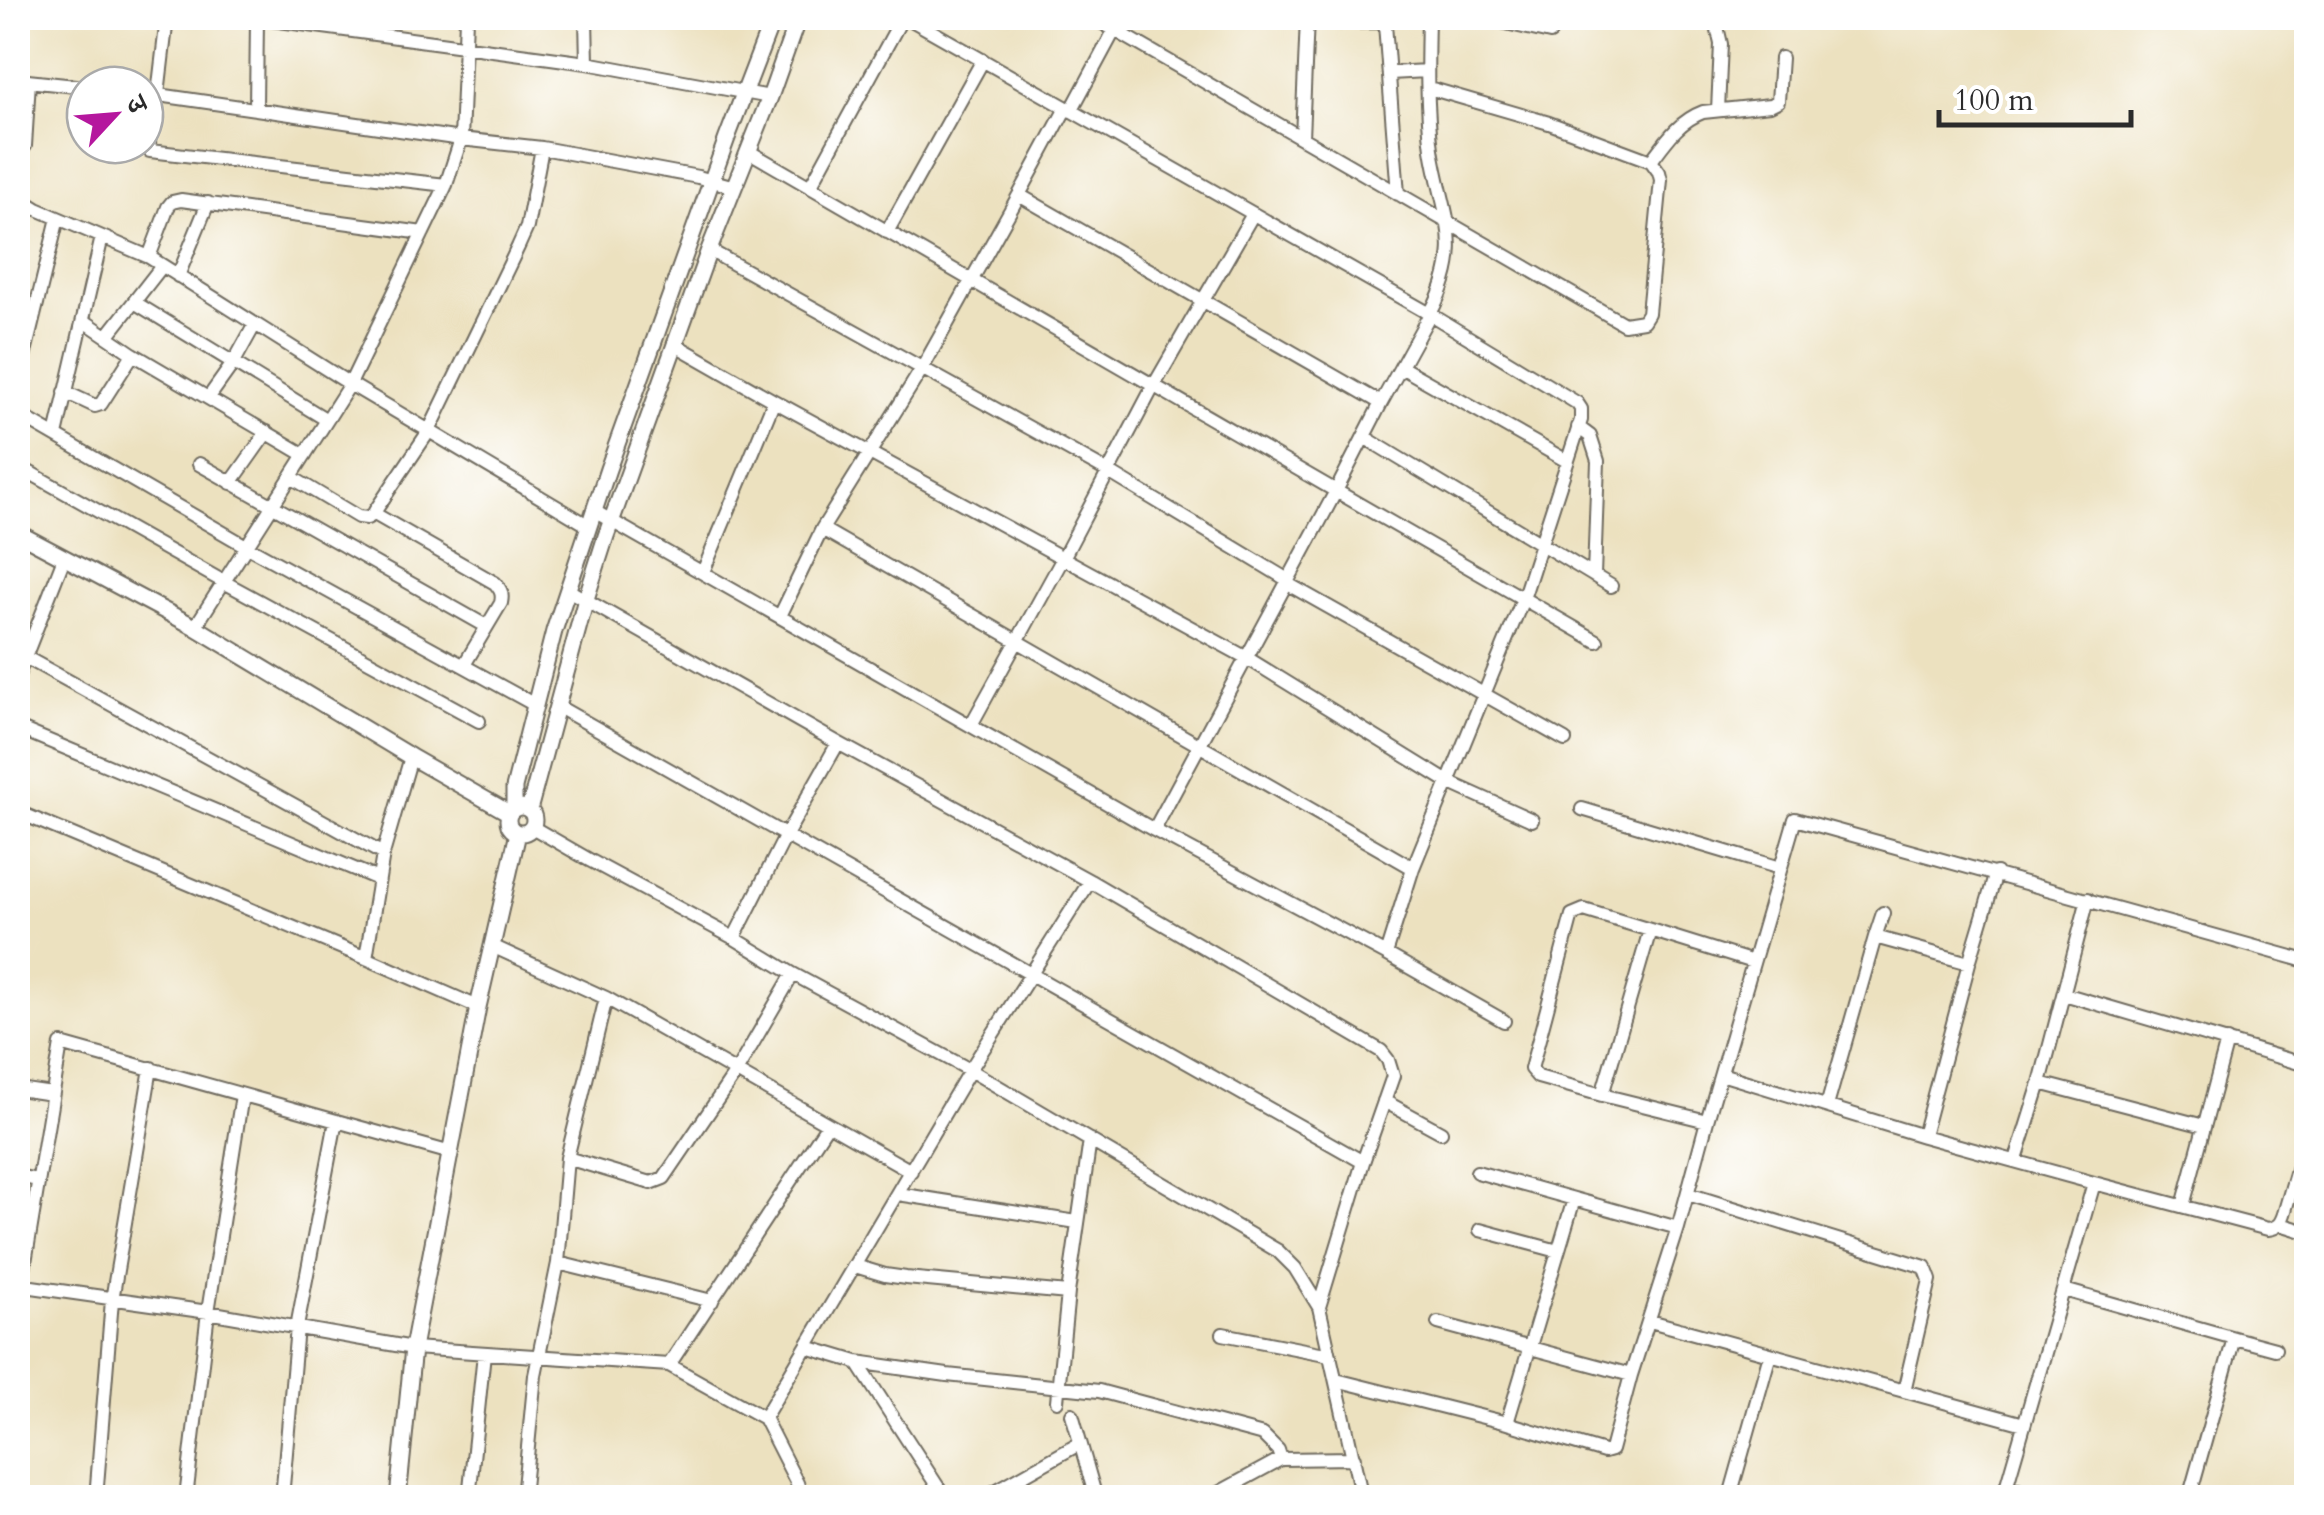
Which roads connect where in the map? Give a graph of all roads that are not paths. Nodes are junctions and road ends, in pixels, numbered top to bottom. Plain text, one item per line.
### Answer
1 (167, 18) edge
2 (257, 18) edge
3 (466, 18) edge
4 (586, 18) edge
5 (773, 18) edge
6 (798, 18) edge
7 (905, 18) edge
8 (1094, 18) edge
9 (1428, 18) edge
10 (1484, 18) edge
11 (1715, 18) edge
12 (1307, 20) edge
13 (1118, 23) edge
14 (356, 25) edge
15 (1550, 33) dead end
16 (466, 47) junction
17 (1780, 58) dead end
18 (982, 60) junction
19 (587, 63) junction
20 (158, 65) edge
21 (1427, 72) junction
22 (1390, 73) junction
23 (23, 80) edge
24 (65, 85) edge
25 (1428, 88) junction
26 (745, 91) junction
27 (165, 96) edge
28 (770, 96) junction
29 (256, 108) junction
30 (1068, 109) junction
31 (1718, 110) junction
32 (1302, 138) junction
33 (462, 139) junction
34 (20, 148) edge
35 (542, 148) junction
36 (748, 151) junction
37 (165, 153) edge
38 (1651, 161) junction
39 (712, 180) junction
40 (446, 184) junction
41 (735, 187) junction
42 (810, 187) junction
43 (1398, 194) junction
44 (1020, 195) junction
45 (18, 198) edge
46 (208, 204) junction
47 (1253, 214) junction
48 (58, 218) junction
49 (1450, 224) junction
50 (887, 232) junction
51 (423, 233) junction
52 (102, 237) junction
53 (708, 250) junction
54 (149, 257) junction
55 (162, 266) junction
56 (178, 276) junction
57 (972, 281) junction
58 (1202, 300) junction
59 (134, 302) junction
60 (1430, 314) junction
61 (83, 320) junction
62 (256, 324) junction
63 (108, 335) junction
64 (674, 344) junction
65 (132, 354) junction
66 (234, 362) junction
67 (923, 367) junction
68 (1401, 367) junction
69 (18, 381) edge
70 (350, 384) junction
71 (1153, 387) junction
72 (65, 392) junction
73 (209, 397) junction
74 (774, 401) junction
75 (1382, 403) junction
76 (18, 414) edge
77 (327, 420) junction
78 (1578, 427) junction
79 (429, 431) junction
80 (267, 432) junction
81 (56, 435) junction
82 (1364, 437) junction
83 (871, 453) junction
84 (305, 455) junction
85 (1568, 461) junction
86 (198, 464) dead end
87 (18, 466) edge
88 (1107, 471) junction
89 (291, 477) junction
90 (231, 483) junction
91 (1336, 491) junction
92 (272, 506) junction
93 (376, 513) junction
94 (592, 519) junction
95 (612, 521) junction
96 (822, 529) junction
97 (18, 534) edge
98 (1541, 543) junction
99 (246, 546) junction
100 (64, 558) junction
101 (1063, 558) junction
102 (703, 572) junction
103 (1594, 576) junction
104 (1287, 581) junction
105 (224, 582) junction
106 (1610, 586) dead end
107 (568, 590) junction
108 (586, 599) junction
109 (1523, 599) junction
110 (780, 616) junction
111 (486, 626) junction
112 (195, 627) junction
113 (1017, 640) junction
114 (1597, 640) dead end
115 (25, 657) junction
116 (1246, 658) junction
117 (464, 665) junction
118 (18, 675) edge
119 (1483, 695) junction
120 (535, 704) junction
121 (557, 706) junction
122 (478, 721) dead end
123 (971, 726) junction
124 (18, 728) edge
125 (1564, 740) dead end
126 (838, 743) junction
127 (1200, 744) junction
128 (411, 757) junction
129 (1448, 782) junction
130 (1582, 809) dead end
131 (18, 812) edge
132 (520, 818) junction
133 (1532, 820) dead end
134 (1154, 830) junction
135 (786, 835) junction
136 (383, 854) junction
137 (1413, 868) junction
138 (1780, 868) junction
139 (1996, 873) junction
140 (378, 879) junction
141 (1090, 880) junction
142 (2088, 900) junction
143 (1882, 913) dead end
144 (1650, 930) junction
145 (1875, 937) junction
146 (734, 938) junction
147 (492, 946) junction
148 (1386, 954) junction
149 (366, 958) junction
150 (2306, 960) edge
151 (1753, 962) junction
152 (1968, 964) junction
153 (793, 974) junction
154 (1030, 975) junction
155 (2064, 994) junction
156 (606, 998) junction
157 (478, 1007) junction
158 (1504, 1021) dead end
159 (2227, 1042) junction
160 (2306, 1065) edge
161 (151, 1068) junction
162 (970, 1070) junction
163 (736, 1072) junction
164 (1721, 1074) junction
165 (2040, 1083) junction
166 (18, 1089) edge
167 (52, 1094) junction
168 (242, 1095) junction
169 (1602, 1095) junction
170 (1384, 1101) junction
171 (1827, 1106) junction
172 (336, 1121) junction
173 (1706, 1121) junction
174 (828, 1124) junction
175 (2204, 1126) junction
176 (1441, 1132) dead end
177 (1923, 1136) junction
178 (2306, 1139) edge
179 (1090, 1140) junction
180 (451, 1153) junction
181 (567, 1158) junction
182 (2016, 1160) junction
183 (1363, 1162) junction
184 (910, 1171) junction
185 (1478, 1172) dead end
186 (18, 1176) edge
187 (36, 1180) junction
188 (2094, 1183) junction
189 (898, 1194) junction
190 (1688, 1194) junction
191 (1574, 1198) junction
192 (2183, 1206) junction
193 (1077, 1222) junction
194 (2280, 1224) junction
195 (1678, 1228) junction
196 (1480, 1230) dead end
197 (2306, 1232) edge
198 (1558, 1251) junction
199 (558, 1263) junction
200 (855, 1266) junction
201 (19, 1285) edge
202 (2064, 1290) junction
203 (1068, 1294) junction
204 (112, 1300) junction
205 (712, 1301) junction
206 (18, 1305) edge
207 (1319, 1307) junction
208 (208, 1312) junction
209 (1650, 1321) junction
210 (1438, 1322) dead end
211 (297, 1327) junction
212 (1223, 1334) dead end
213 (2234, 1338) junction
214 (1529, 1347) junction
215 (413, 1348) junction
216 (807, 1348) junction
217 (2276, 1349) dead end
218 (484, 1353) junction
219 (1770, 1354) junction
220 (1330, 1355) junction
221 (540, 1356) junction
222 (857, 1362) junction
223 (669, 1365) junction
224 (1632, 1375) junction
225 (1336, 1380) junction
226 (1904, 1392) junction
227 (1058, 1394) junction
228 (1072, 1414) dead end
229 (764, 1418) junction
230 (1507, 1423) junction
231 (2024, 1424) junction
232 (1079, 1444) junction
233 (1354, 1458) junction
234 (1281, 1459) junction
235 (1235, 1490) edge
236 (2005, 1492) edge
237 (1731, 1497) edge
238 (96, 1498) edge
239 (186, 1498) edge
240 (282, 1498) edge
241 (398, 1498) edge
242 (469, 1498) edge
243 (523, 1498) edge
244 (802, 1498) edge
245 (945, 1498) edge
246 (983, 1498) edge
247 (1096, 1498) edge
248 (1209, 1498) edge
249 (1362, 1498) edge
250 (2049, 1498) edge
251 (2189, 1498) edge

1 - 20 street
2 - 14 street
2 - 29 street
3 - 16 street
4 - 19 street
5 - 26 street
6 - 28 street
7 - 18 street
7 - 42 street
8 - 13 street
9 - 21 street
10 - 15 street
11 - 31 street
12 - 22 street
12 - 32 street
13 - 30 street
13 - 32 street
14 - 16 street
16 - 19 street
16 - 33 street
17 - 31 street
18 - 30 street
18 - 50 street
19 - 26 street
21 - 22 street
21 - 25 street
22 - 43 street
23 - 24 street
23 - 34 street
25 - 38 street
25 - 49 street
26 - 28 street
26 - 39 street
27 - 29 street
28 - 36 street
29 - 33 street
30 - 44 street
30 - 47 street
31 - 38 street
32 - 43 street
33 - 35 street
33 - 40 street
35 - 39 street
35 - 79 street
36 - 41 street
36 - 42 street
37 - 40 street
38 - 49 street
39 - 41 street
39 - 94 street
40 - 51 street
41 - 53 street
42 - 50 street
43 - 49 street
44 - 57 street
44 - 58 street
45 - 48 street
46 - 51 street
46 - 54 street
46 - 56 street
47 - 58 street
47 - 60 street
48 - 52 street
48 - 69 street
49 - 60 street
50 - 57 street
51 - 70 street
52 - 54 street
52 - 61 street
53 - 64 street
53 - 67 street
54 - 55 street
55 - 56 street
55 - 59 street
56 - 62 street
57 - 67 street
57 - 71 street
58 - 71 street
58 - 75 street
59 - 63 street
59 - 66 street
60 - 68 street
60 - 78 street
61 - 63 street
61 - 72 street
62 - 66 street
62 - 70 street
63 - 65 street
64 - 74 street
64 - 95 street
65 - 72 street
65 - 73 street
66 - 73 street
66 - 77 street
67 - 83 street
67 - 88 street
68 - 75 street
68 - 85 street
70 - 77 street
70 - 79 street
71 - 88 street
71 - 91 street
72 - 81 street
73 - 80 street
74 - 83 street
74 - 102 street
75 - 82 street
76 - 81 street
77 - 84 street
78 - 85 street
78 - 103 street
79 - 93 street
79 - 94 street
80 - 84 street
80 - 90 street
81 - 99 street
82 - 91 street
82 - 98 street
83 - 96 street
83 - 101 street
84 - 89 street
85 - 98 street
86 - 90 street
87 - 105 street
88 - 101 street
88 - 104 street
89 - 92 street
89 - 93 street
90 - 92 street
91 - 104 street
91 - 109 street
92 - 99 street
92 - 111 street
93 - 111 street
94 - 95 street
94 - 107 street
95 - 102 street
95 - 108 street
96 - 110 street
96 - 113 street
97 - 100 street
98 - 103 street
98 - 109 street
99 - 105 street
99 - 117 street
100 - 112 street
100 - 115 street
101 - 113 street
101 - 116 street
102 - 110 street
103 - 106 street
104 - 116 street
104 - 119 street
105 - 112 street
105 - 122 street
107 - 108 street
107 - 120 street
108 - 121 street
108 - 126 street
109 - 114 street
109 - 119 street
110 - 123 street
111 - 117 street
112 - 128 street
113 - 123 street
113 - 127 street
115 - 118 street
115 - 136 street
116 - 127 street
116 - 129 street
117 - 120 street
119 - 125 street
119 - 129 street
120 - 132 street
121 - 132 street
121 - 135 street
123 - 134 street
124 - 140 street
126 - 135 street
126 - 141 street
127 - 134 street
127 - 137 street
128 - 132 street
128 - 136 street
129 - 133 street
129 - 137 street
130 - 138 street
131 - 149 street
132 - 146 street
132 - 147 street
134 - 148 street
135 - 146 street
135 - 154 street
136 - 140 street
137 - 148 street
138 - 139 street
138 - 151 street
139 - 142 street
139 - 152 street
140 - 149 street
141 - 154 street
141 - 170 street
142 - 150 street
142 - 155 street
143 - 145 street
144 - 151 street
144 - 169 street
144 - 169 street
145 - 152 street
145 - 171 street
146 - 153 street
147 - 156 street
147 - 157 street
148 - 158 street
149 - 157 street
151 - 164 street
152 - 177 street
153 - 162 street
153 - 163 street
154 - 162 street
154 - 183 street
155 - 159 street
155 - 165 street
156 - 163 street
156 - 181 street
157 - 180 street
159 - 160 street
159 - 175 street
161 - 167 street
161 - 168 street
161 - 204 street
162 - 179 street
162 - 184 street
163 - 174 street
163 - 181 street
164 - 171 street
164 - 173 street
165 - 175 street
165 - 182 street
166 - 167 street
167 - 187 street
168 - 172 street
168 - 208 street
169 - 173 street
170 - 176 street
170 - 183 street
171 - 177 street
172 - 180 street
172 - 211 street
173 - 190 street
174 - 184 street
174 - 205 street
175 - 192 street
177 - 182 street
178 - 194 street
179 - 193 street
179 - 207 street
180 - 215 street
181 - 199 street
182 - 188 street
183 - 207 street
184 - 189 street
185 - 191 street
186 - 187 street
187 - 201 street
188 - 192 street
188 - 202 street
189 - 193 street
189 - 200 street
190 - 195 street
190 - 226 street
191 - 195 street
191 - 198 street
192 - 194 street
193 - 203 street
194 - 197 street
195 - 209 street
196 - 198 street
198 - 214 street
199 - 205 street
199 - 221 street
200 - 203 street
200 - 216 street
201 - 204 street
201 - 206 street
202 - 213 street
202 - 231 street
203 - 227 street
204 - 208 street
204 - 238 street
205 - 223 street
207 - 220 street
208 - 211 street
208 - 239 street
209 - 219 street
209 - 224 street
210 - 214 street
211 - 215 street
211 - 240 street
212 - 220 street
213 - 217 street
213 - 251 street
214 - 224 street
214 - 230 street
215 - 218 street
215 - 241 street
216 - 222 street
216 - 229 street
218 - 221 street
218 - 242 street
219 - 226 street
219 - 237 street
220 - 225 street
221 - 223 street
221 - 243 street
222 - 227 street
222 - 245 street
223 - 229 street
224 - 230 street
225 - 230 street
225 - 233 street
226 - 231 street
227 - 234 street
228 - 232 street
229 - 244 street
231 - 236 street
232 - 246 street
232 - 247 street
233 - 234 street
233 - 249 street
234 - 235 street
235 - 248 street
236 - 250 street

